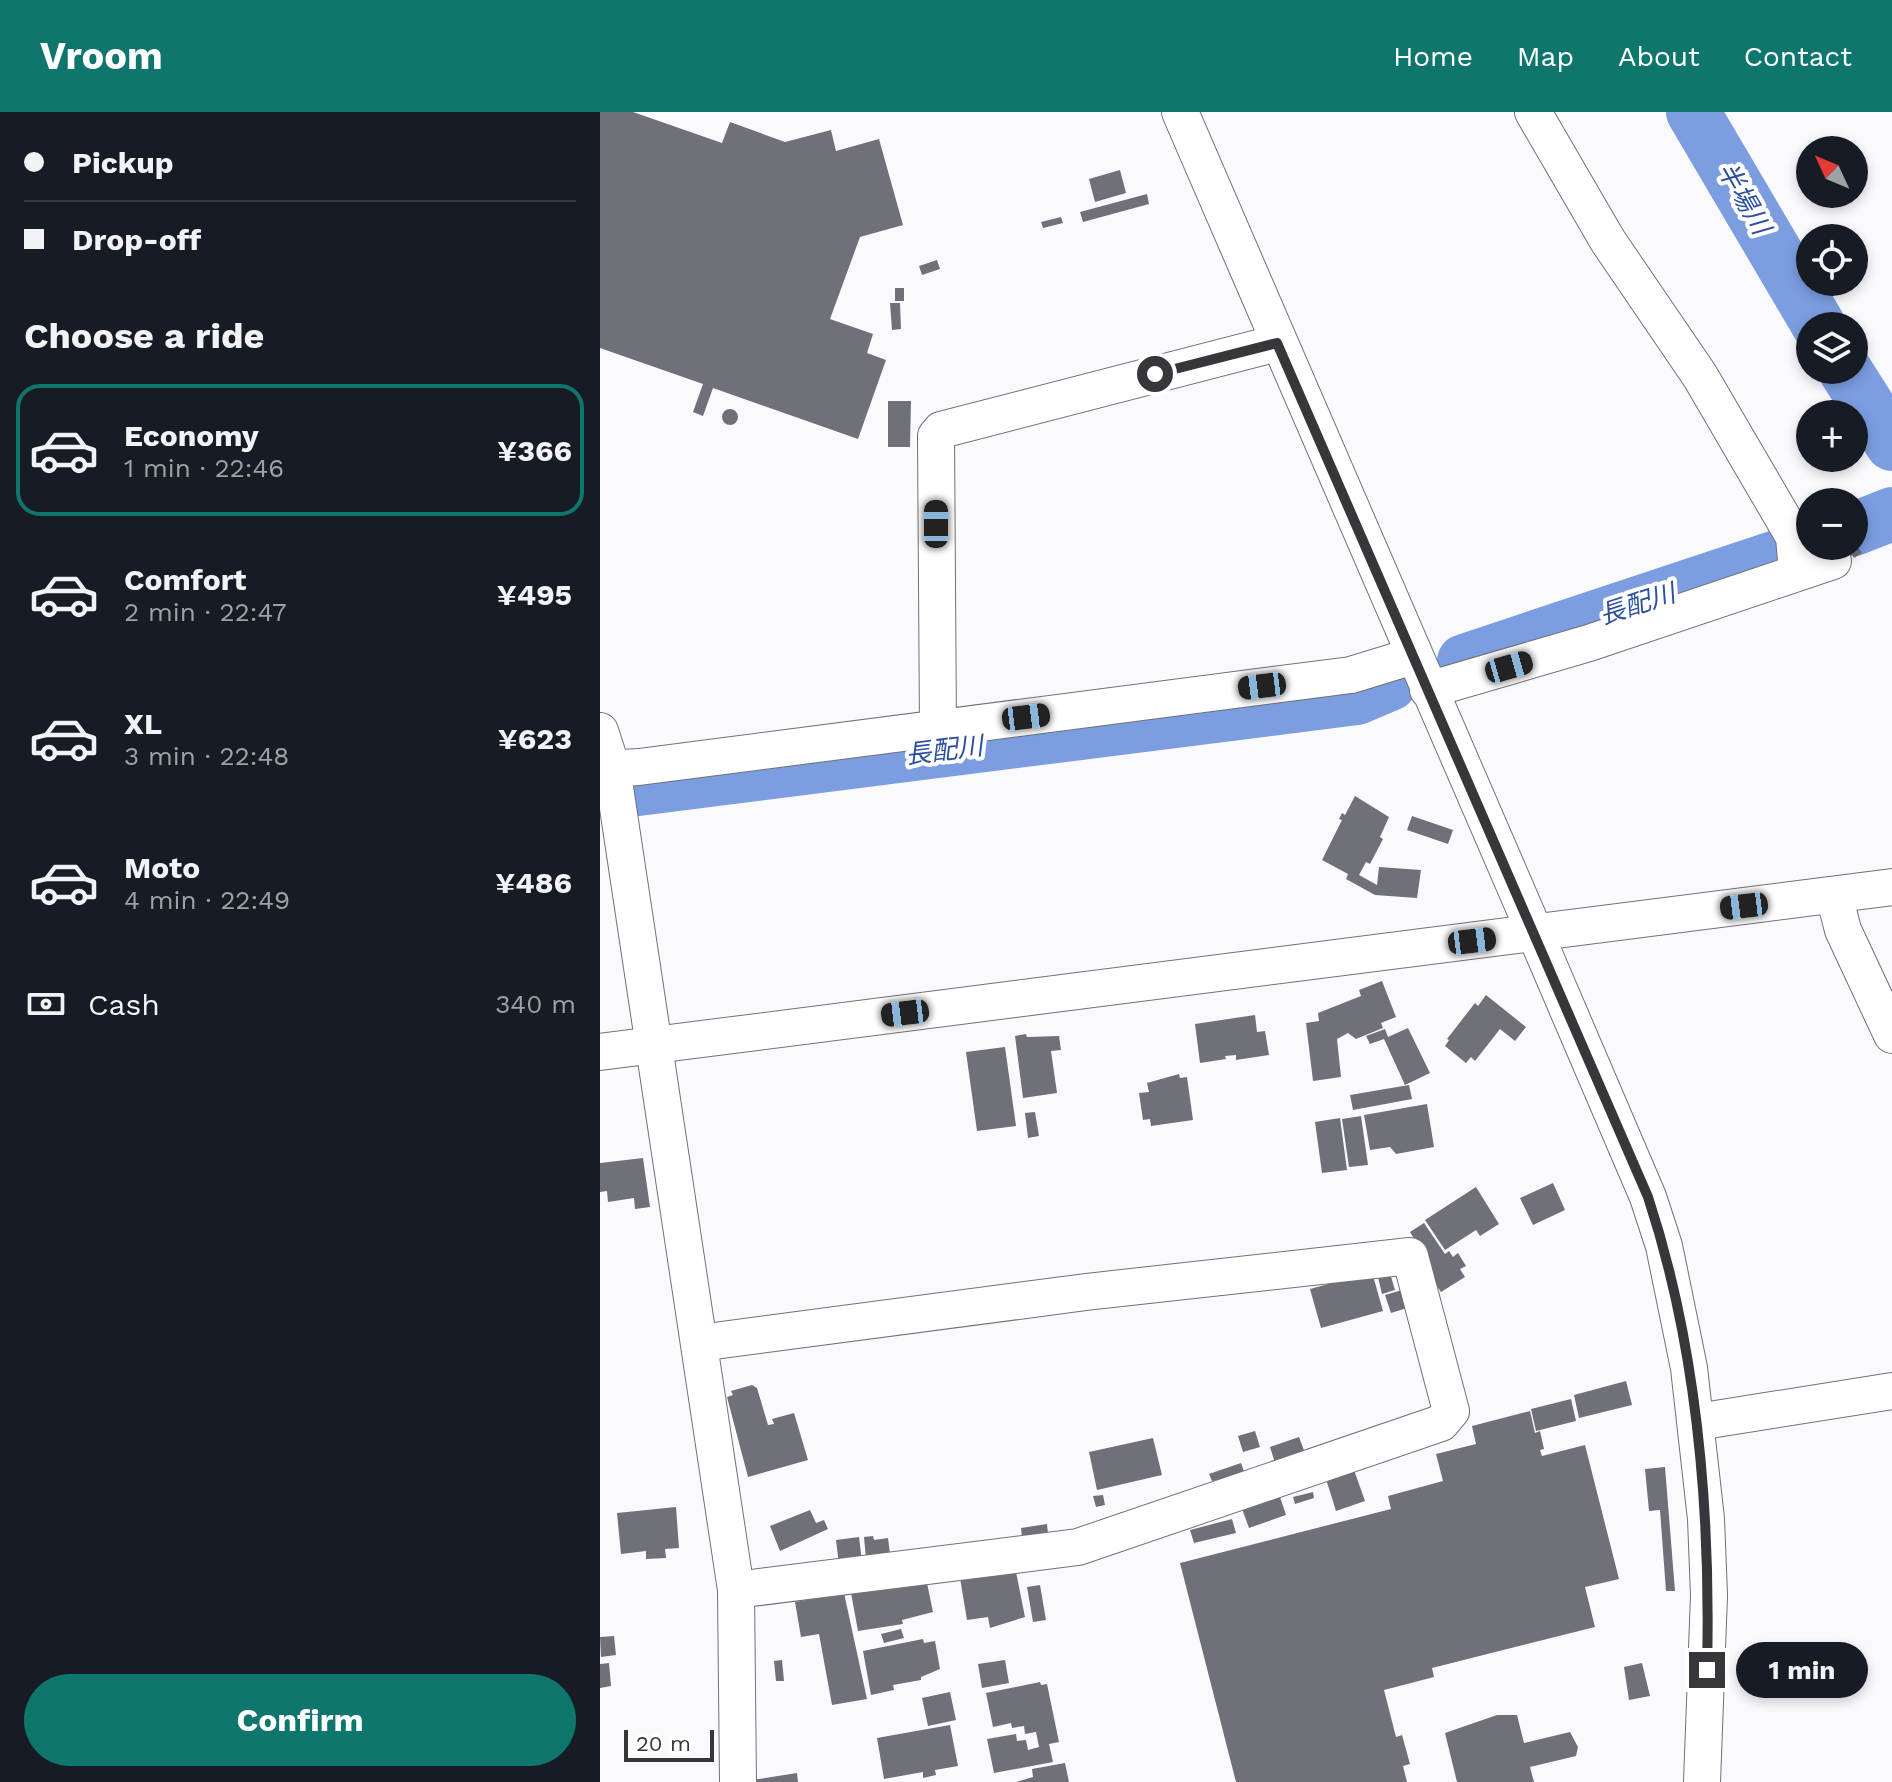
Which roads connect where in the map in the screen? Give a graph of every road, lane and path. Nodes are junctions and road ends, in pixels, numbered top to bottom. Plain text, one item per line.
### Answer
1 (1180, 112) edge
2 (1533, 112) edge
3 (1277, 343) junction
4 (1796, 558) joint
5 (1821, 560) edge
6 (1833, 561) dead end
7 (1413, 656) junction
8 (1428, 690) junction
9 (938, 728) junction
10 (600, 731) edge
11 (606, 768) edge
12 (1892, 887) edge
13 (1834, 895) junction
14 (1535, 933) junction
15 (1892, 1035) edge
16 (654, 1046) junction
17 (600, 1052) edge
18 (699, 1343) junction
19 (1892, 1391) edge
20 (1697, 1422) junction
21 (736, 1590) junction
22 (738, 1782) edge
23 (1702, 1782) edge

1 - 3 street
2 - 4 street
3 - 7 street
3 - 9 street
4 - 8 street
5 - 6 street
7 - 8 street
7 - 9 street
8 - 14 street
9 - 11 street
10 - 11 street
11 - 16 street
12 - 13 street
13 - 14 street
13 - 15 street
14 - 16 street
14 - 20 street
16 - 17 street
16 - 18 street
18 - 21 street
18 - 21 street
19 - 20 street
20 - 23 street
21 - 22 street

